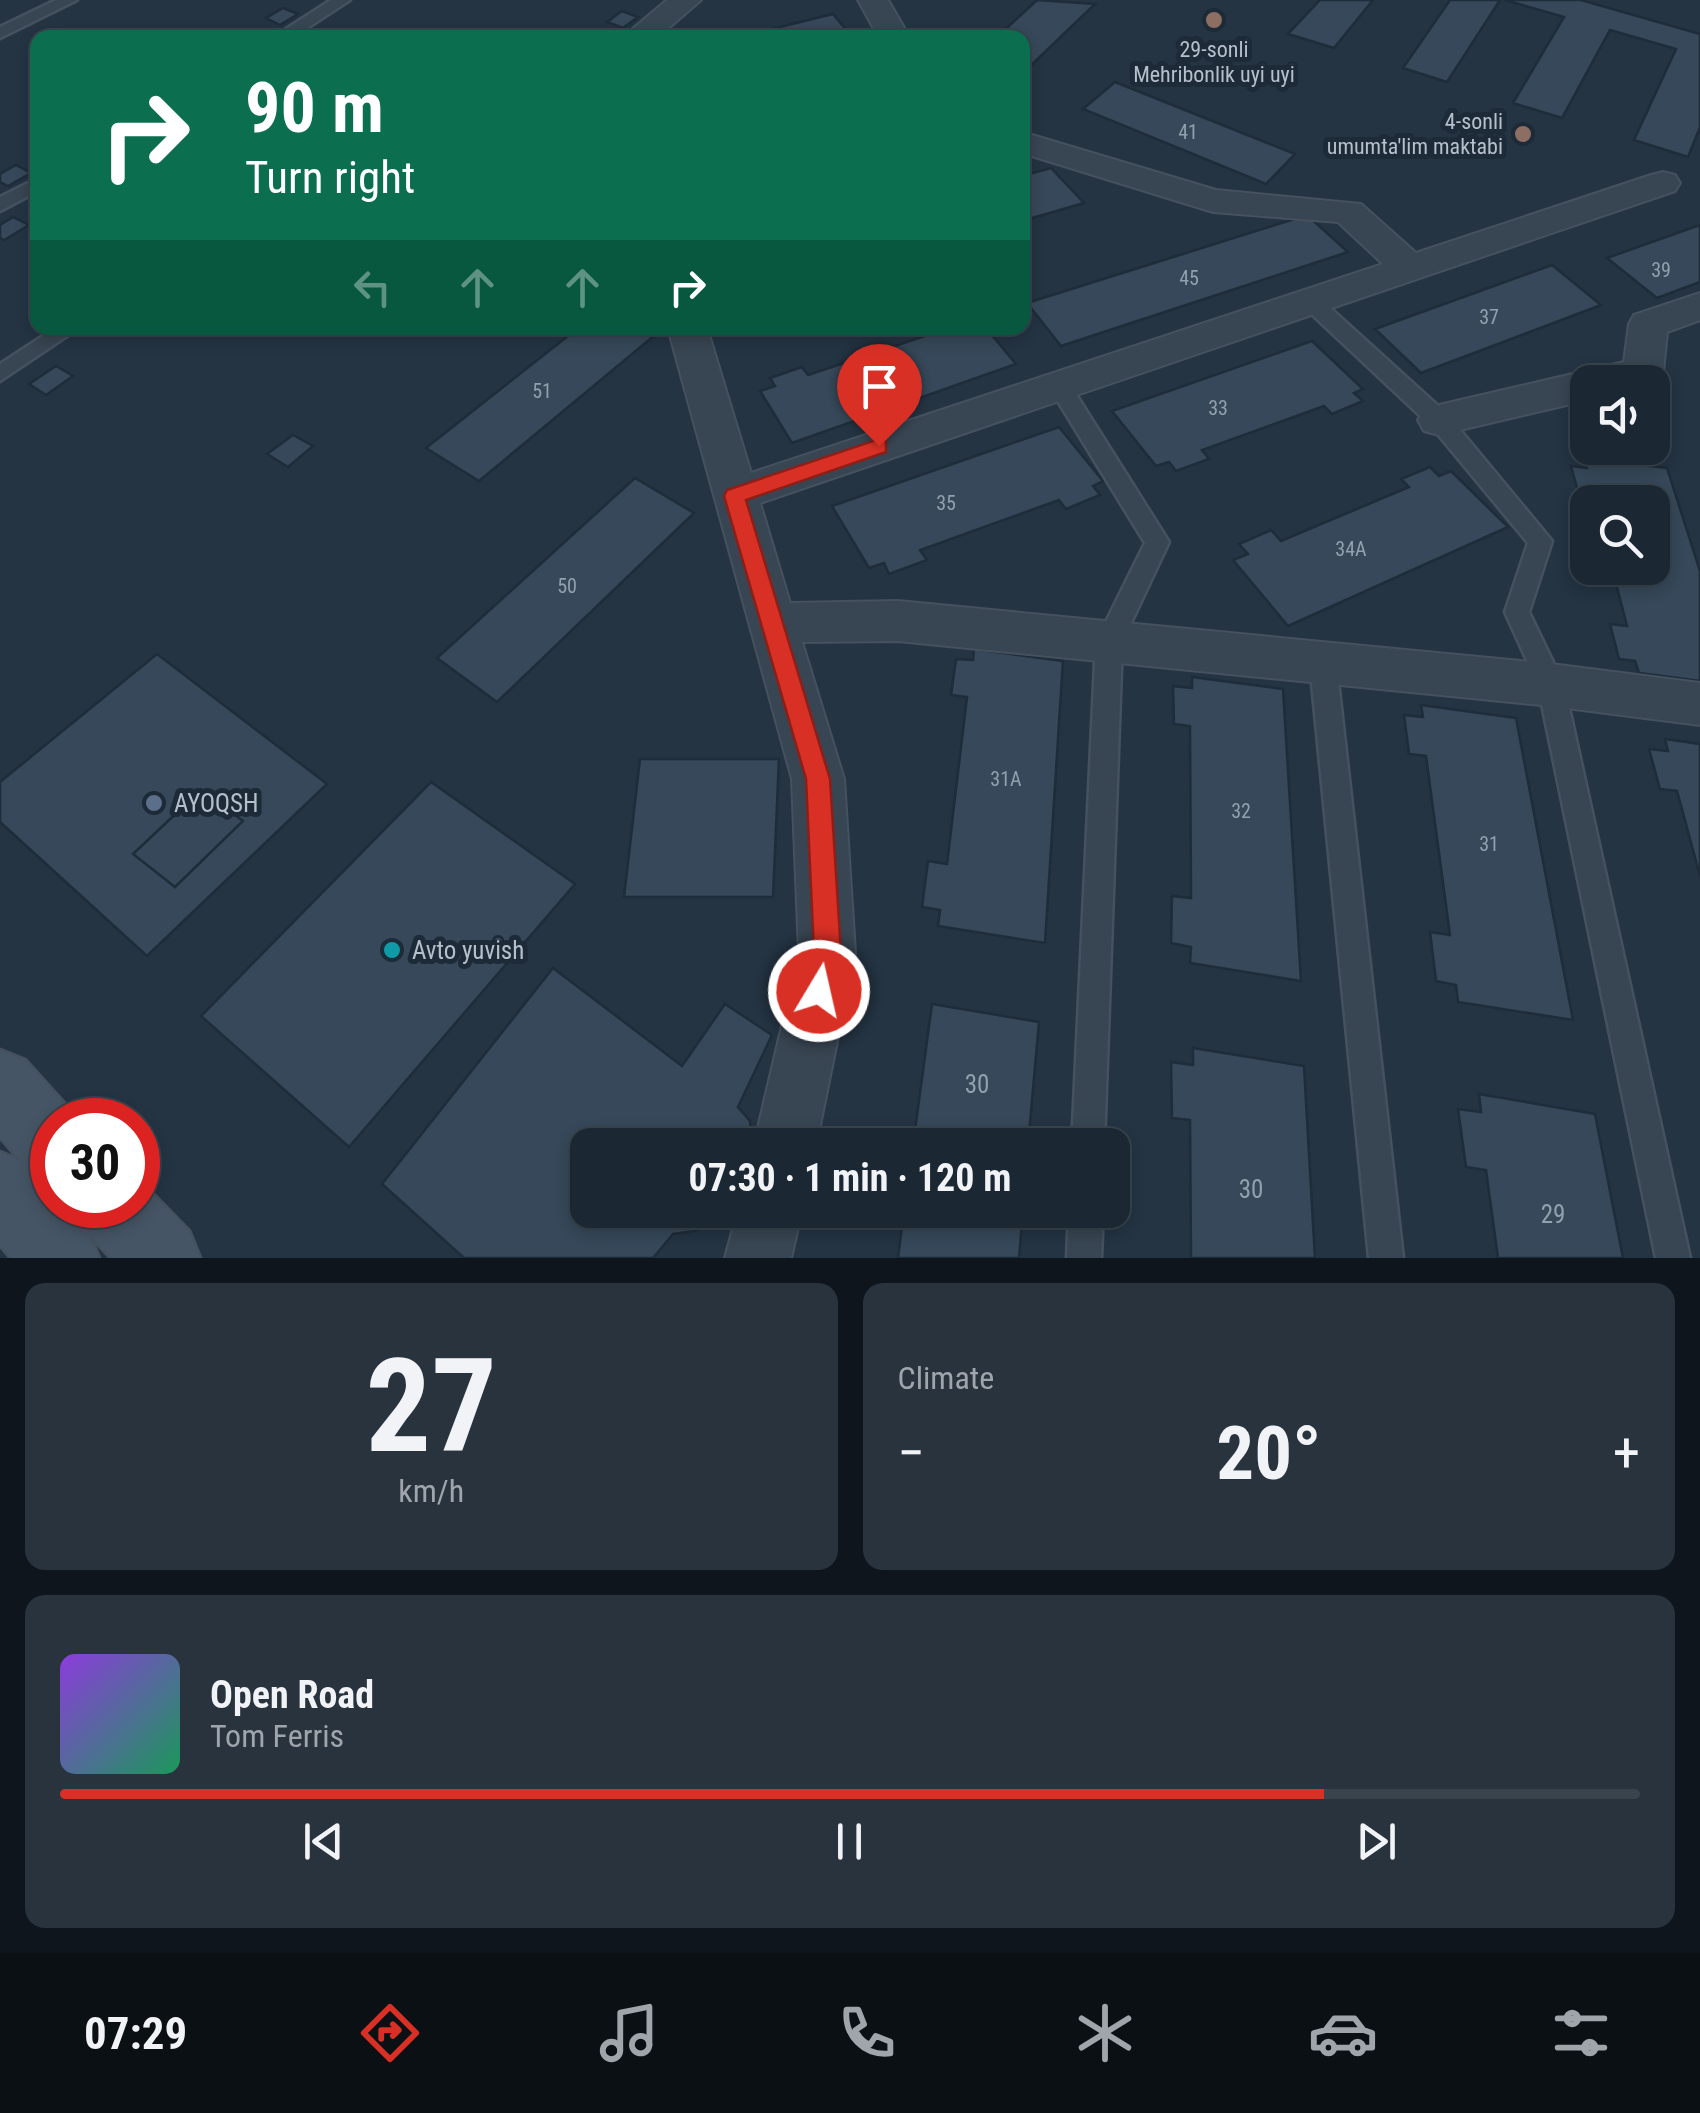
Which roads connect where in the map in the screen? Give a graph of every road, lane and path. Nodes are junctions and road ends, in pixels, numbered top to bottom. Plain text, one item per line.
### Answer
1 (69, 0) edge
2 (342, 0) edge
3 (686, 0) edge
4 (873, 0) edge
5 (293, 30) edge
6 (647, 30) edge
7 (890, 30) edge
8 (0, 33) edge
9 (1030, 144) edge
10 (1662, 182) dead end
11 (30, 188) edge
12 (0, 206) edge
13 (1408, 267) junction
14 (1310, 300) junction
15 (1700, 306) edge
16 (59, 335) edge
17 (690, 335) edge
18 (1644, 365) edge
19 (0, 374) edge
20 (1060, 385) junction
21 (1570, 389) edge
22 (1440, 420) junction
23 (734, 496) junction
24 (772, 622) junction
25 (1109, 642) junction
26 (1322, 663) junction
27 (1551, 685) junction
28 (1700, 704) edge
29 (0, 1086) edge
30 (30, 1118) edge
31 (790, 1128) edge
32 (1089, 1128) edge
33 (0, 1189) edge
34 (134, 1228) edge
35 (766, 1228) edge
36 (1085, 1228) edge
37 (61, 1258) edge
38 (162, 1258) edge
39 (758, 1258) edge
40 (1084, 1258) edge
41 (1386, 1258) edge
42 (1673, 1258) edge

1 - 8 lane
2 - 5 lane
3 - 6 street
4 - 7 street
9 - 13 street
10 - 13 street
11 - 12 lane
13 - 14 street
14 - 20 street
14 - 22 lane
15 - 18 street
16 - 19 lane
17 - 23 street
20 - 23 street
20 - 25 lane
21 - 22 street
22 - 27 lane
23 - 24 street
24 - 25 street
24 - 31 street
25 - 26 street
25 - 32 lane
26 - 27 street
26 - 41 lane
27 - 28 street
27 - 42 lane
29 - 30 main road
33 - 37 main road
34 - 38 main road
35 - 39 street
36 - 40 lane

